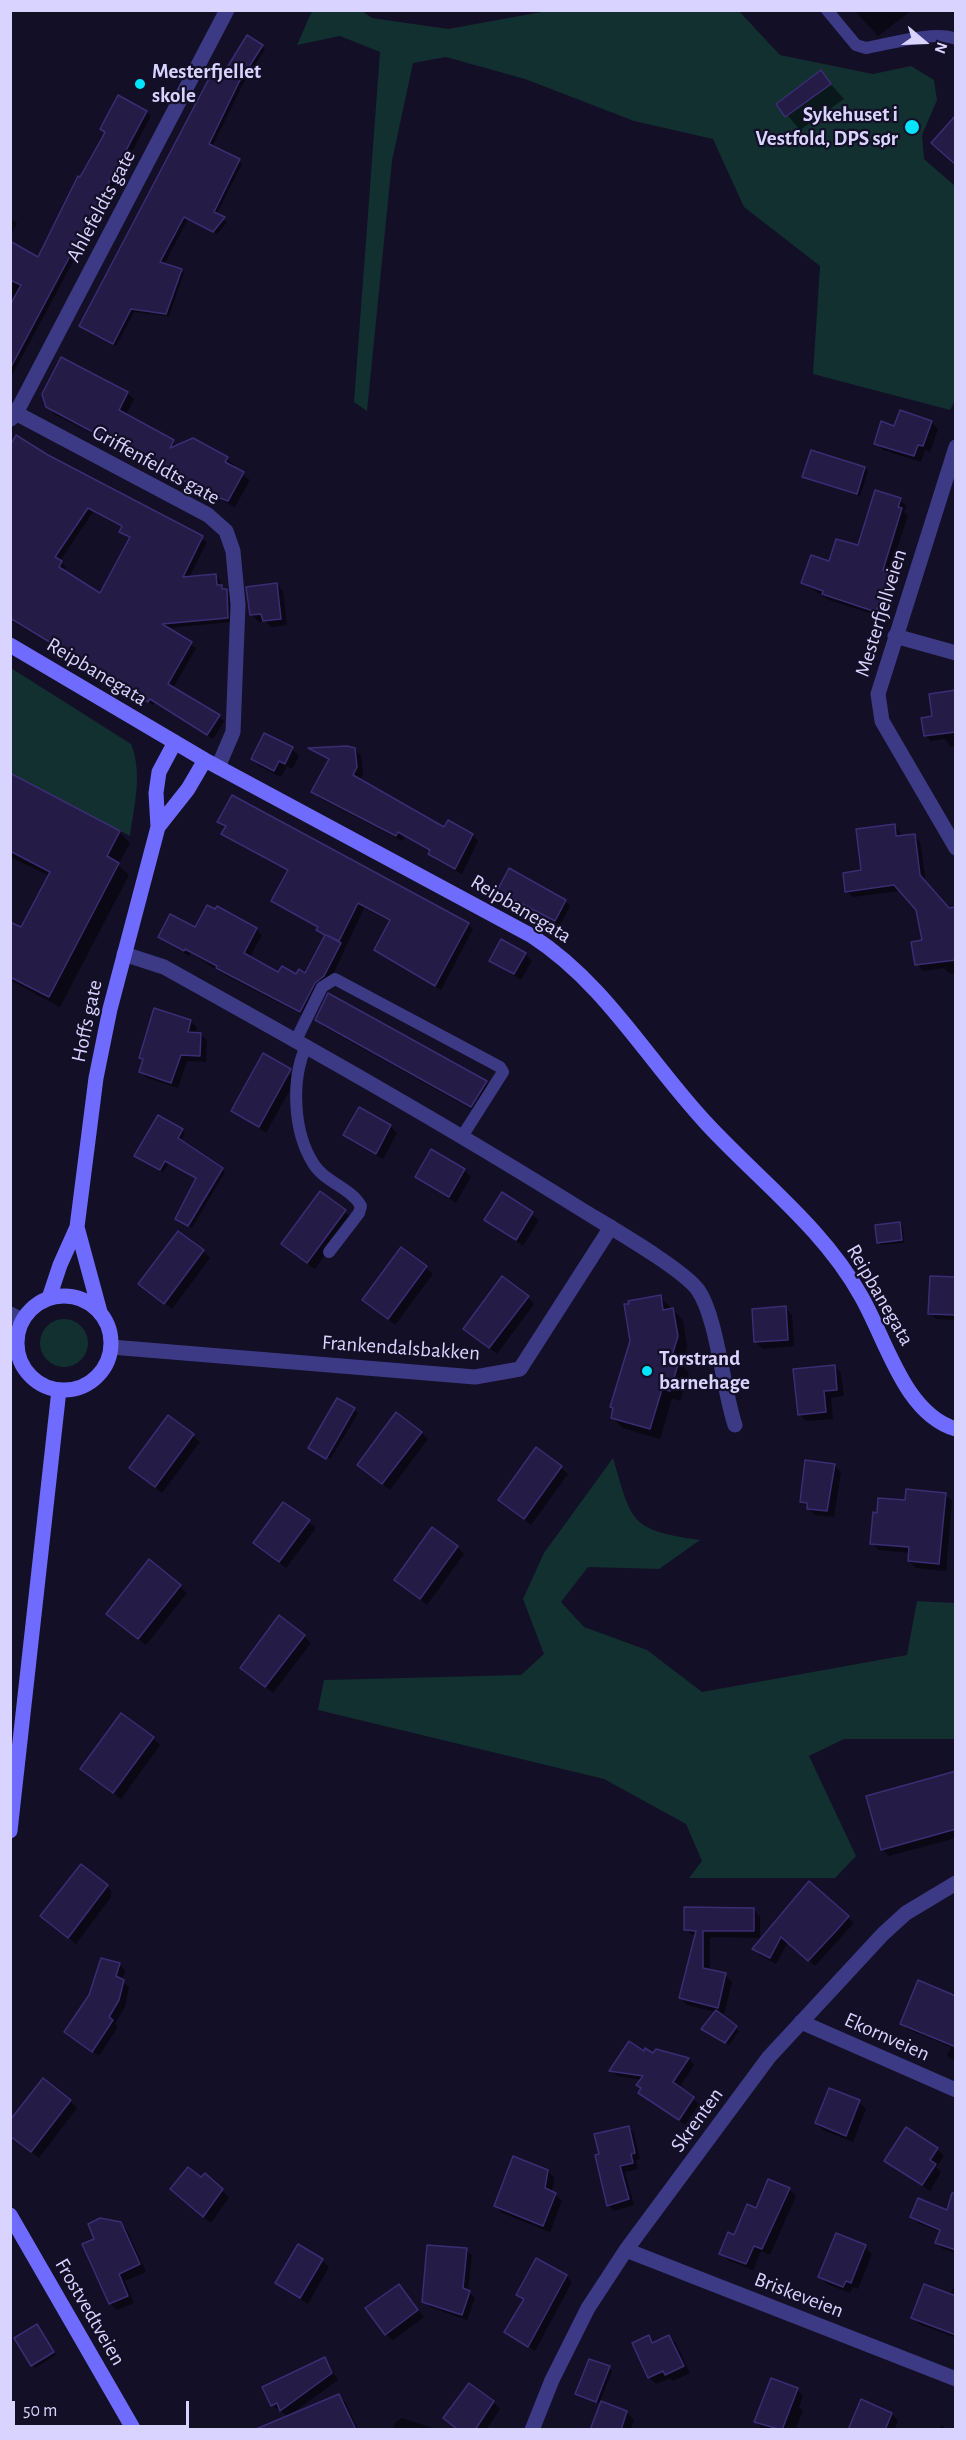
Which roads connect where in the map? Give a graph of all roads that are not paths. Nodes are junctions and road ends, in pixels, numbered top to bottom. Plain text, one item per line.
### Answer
1 (227, 10) edge
2 (827, 10) edge
3 (956, 39) edge
4 (12, 414) edge
5 (956, 447) edge
6 (895, 636) junction
7 (10, 645) edge
8 (956, 653) edge
9 (175, 742) junction
10 (211, 763) junction
11 (158, 827) junction
12 (956, 848) edge
13 (124, 954) junction
14 (301, 1043) junction
15 (463, 1135) junction
16 (77, 1227) junction
17 (611, 1227) junction
18 (329, 1252) dead end
19 (49, 1298) junction
20 (100, 1312) junction
21 (16, 1317) edge
22 (111, 1347) junction
23 (59, 1390) junction
24 (735, 1425) dead end
25 (956, 1429) edge
26 (10, 1831) edge
27 (956, 1883) edge
28 (801, 2022) junction
29 (956, 2090) edge
30 (10, 2215) edge
31 (626, 2250) junction
32 (956, 2379) edge
33 (134, 2430) edge
34 (532, 2430) edge

1 - 4 street, Ahlefeldts gate
2 - 3 lane
4 - 10 street, Griffenfeldts gate
5 - 6 street, Mesterfjellveien
6 - 8 street
6 - 12 street, Mesterfjellveien
7 - 9 main road, Reipbanegata
9 - 10 main road, Reipbanegata
9 - 11 main road, Hoffs gate
10 - 11 main road, Hoffs gate
10 - 25 main road, Reipbanegata
11 - 13 main road, Hoffs gate
13 - 14 street
13 - 16 main road, Hoffs gate
14 - 15 street
14 - 15 lane
14 - 18 lane
15 - 17 street
16 - 19 main road, Hoffs gate
16 - 20 main road, Hoffs gate
17 - 22 street, Frankendalsbakken
17 - 24 street
19 - 20 main road
19 - 21 main road
20 - 22 main road
21 - 23 main road
22 - 23 main road
23 - 26 main road
27 - 28 street, Skrenten
28 - 29 street, Ekornveien
28 - 31 street, Skrenten
30 - 33 main road, Frostvedtveien
31 - 32 street, Briskeveien
31 - 34 street, Skrenten

